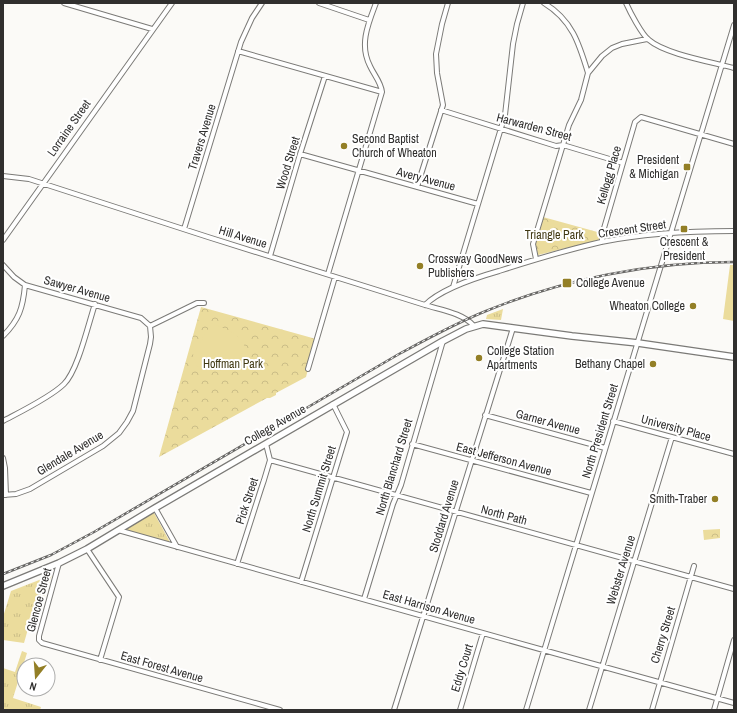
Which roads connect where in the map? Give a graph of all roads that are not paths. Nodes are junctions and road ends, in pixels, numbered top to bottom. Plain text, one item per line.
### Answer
1 (64, 3) edge
2 (172, 3) edge
3 (262, 3) edge
4 (318, 3) edge
5 (376, 3) edge
6 (448, 3) edge
7 (524, 3) edge
8 (544, 3) edge
9 (626, 3) edge
10 (369, 20) junction
11 (734, 25) edge
12 (152, 29) junction
13 (648, 39) junction
14 (238, 52) junction
15 (722, 65) junction
16 (734, 68) edge
17 (588, 73) junction
18 (325, 76) junction
19 (382, 92) junction
20 (441, 110) junction
21 (501, 128) junction
22 (701, 135) junction
23 (734, 144) edge
24 (563, 145) junction
25 (300, 154) junction
26 (623, 163) junction
27 (360, 171) junction
28 (3, 176) edge
29 (42, 184) junction
30 (418, 187) junction
31 (478, 204) junction
32 (184, 229) junction
33 (734, 230) edge
34 (671, 233) junction
35 (3, 240) edge
36 (602, 242) junction
37 (270, 256) junction
38 (536, 259) junction
39 (3, 265) edge
40 (328, 274) junction
41 (335, 277) junction
42 (25, 285) junction
43 (454, 287) junction
44 (204, 303) dead end
45 (95, 304) junction
46 (425, 305) junction
47 (150, 326) junction
48 (474, 326) junction
49 (513, 328) junction
50 (3, 336) edge
51 (443, 341) junction
52 (638, 343) junction
53 (734, 356) edge
54 (308, 369) dead end
55 (332, 404) junction
56 (485, 415) junction
57 (3, 421) edge
58 (614, 421) junction
59 (672, 437) junction
60 (266, 444) junction
61 (412, 444) junction
62 (605, 448) junction
63 (734, 454) edge
64 (3, 458) edge
65 (270, 460) junction
66 (471, 461) junction
67 (333, 478) junction
68 (591, 493) junction
69 (4, 495) edge
70 (396, 495) junction
71 (155, 508) junction
72 (455, 512) junction
73 (118, 530) junction
74 (575, 545) junction
75 (177, 547) junction
76 (87, 549) junction
77 (634, 561) junction
78 (59, 563) junction
79 (237, 564) junction
80 (694, 566) dead end
81 (691, 577) junction
82 (301, 582) junction
83 (3, 586) edge
84 (734, 589) edge
85 (364, 599) junction
86 (423, 616) junction
87 (483, 633) junction
88 (734, 640) edge
89 (40, 642) joint
90 (544, 650) junction
91 (100, 660) junction
92 (602, 667) junction
93 (660, 682) junction
94 (717, 698) junction
95 (734, 703) edge
96 (280, 710) edge
97 (394, 710) edge
98 (460, 710) edge
99 (526, 710) edge
100 (589, 710) edge
101 (652, 710) edge
102 (714, 710) edge

1 - 12 street
2 - 12 street, Lorraine Street
3 - 14 street, Travers Avenue
4 - 10 street
5 - 10 street
6 - 20 street
7 - 21 street
8 - 17 street
9 - 13 street
10 - 19 street
11 - 15 street, North President Street
12 - 29 street, Lorraine Street
13 - 15 street
13 - 17 street
14 - 18 street
14 - 32 street, Travers Avenue
15 - 16 street
15 - 22 street, North President Street
17 - 24 street
18 - 19 street
18 - 25 street, Wood Street
19 - 27 street
20 - 21 street, Harwarden Street
20 - 30 street
21 - 24 street, Harwarden Street
21 - 31 street
22 - 23 street
22 - 26 street, Kellogg Place
22 - 34 street, North President Street
24 - 26 street, Harwarden Street
24 - 38 street
25 - 27 street, Avery Avenue
25 - 37 street, Wood Street
26 - 36 street, Kellogg Place
27 - 30 street, Avery Avenue
27 - 40 street
28 - 29 street, Hill Avenue
29 - 32 street, Hill Avenue
29 - 35 street, Lorraine Street
30 - 31 street, Avery Avenue
31 - 43 street
32 - 37 street, Hill Avenue
33 - 34 street, Crescent Street
34 - 36 street, Crescent Street
34 - 52 street, North President Street
36 - 38 street, Crescent Street
37 - 40 street, Hill Avenue
38 - 43 street, Crescent Street
39 - 42 street, Sawyer Avenue
40 - 41 street, Hill Avenue
41 - 46 street, Hill Avenue
41 - 54 street
42 - 45 street, Sawyer Avenue
42 - 50 street
43 - 46 street, Crescent Street
44 - 47 street
45 - 47 street, Sawyer Avenue
45 - 57 street
46 - 48 street, Hill Avenue
47 - 69 street, Glendale Avenue
48 - 49 street, College Avenue
48 - 51 street, College Avenue
49 - 52 street, College Avenue
49 - 56 street, Stoddard Avenue
51 - 55 street, College Avenue
51 - 61 street, North Blanchard Street
52 - 53 street, College Avenue
52 - 58 street, North President Street
55 - 60 street, College Avenue
55 - 67 street, North Summit Street
56 - 62 street, Garner Avenue
56 - 66 street, Stoddard Avenue
58 - 59 street, University Place
58 - 62 street, North President Street
59 - 63 street, University Place
59 - 77 street, Webster Avenue
60 - 65 street
60 - 71 street, College Avenue
61 - 66 street, East Jefferson Avenue
61 - 70 street, North Blanchard Street
62 - 68 street, North President Street
64 - 69 street
65 - 67 street, North Path
65 - 79 street, Pick Street
66 - 68 street, East Jefferson Avenue
66 - 72 street, Stoddard Avenue
67 - 70 street, North Path
67 - 82 street, North Summit Street
68 - 74 street, North President Street
70 - 72 street, North Path
70 - 85 street, North Blanchard Street
71 - 73 street, College Avenue
71 - 75 street
72 - 74 street, North Path
72 - 86 street, Stoddard Avenue
73 - 75 street, East Harrison Avenue
73 - 76 street, College Avenue
74 - 77 street, North Path
74 - 90 street, North President Street
75 - 79 street, East Harrison Avenue
76 - 78 street, College Avenue
76 - 91 street
77 - 81 street, North Path
77 - 92 street, Webster Avenue
78 - 83 street, College Avenue
78 - 89 street, Glencoe Street
79 - 82 street, East Harrison Avenue
80 - 81 street, Cherry Street
81 - 84 street, North Path
81 - 93 street, Cherry Street
82 - 85 street, East Harrison Avenue
85 - 86 street, East Harrison Avenue
86 - 87 street, East Harrison Avenue
86 - 97 street, Stoddard Avenue
87 - 90 street, East Harrison Avenue
87 - 98 street, Eddy Court
88 - 94 street
89 - 91 street, East Forest Avenue
90 - 92 street, East Harrison Avenue
90 - 99 street, North President Street
91 - 96 street, East Forest Avenue
92 - 93 street, East Harrison Avenue
92 - 100 street, Webster Avenue
93 - 94 street, East Harrison Avenue
93 - 101 street, Cherry Street
94 - 95 street, East Harrison Avenue
94 - 102 street

